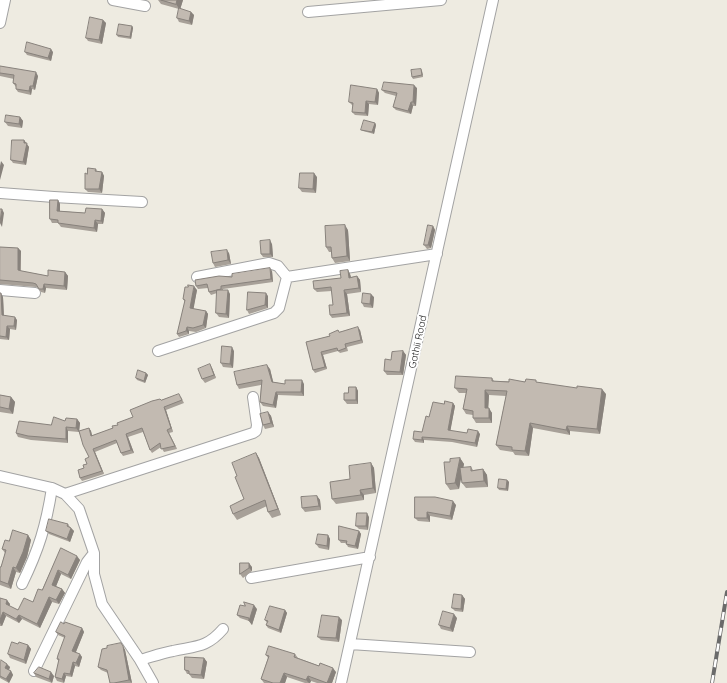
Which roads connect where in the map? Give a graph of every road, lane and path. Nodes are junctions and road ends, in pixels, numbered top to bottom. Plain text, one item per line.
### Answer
1 (5, 0) edge
2 (112, 0) edge
3 (441, 0) edge
4 (493, 0) edge
5 (145, 6) dead end
6 (308, 12) dead end
7 (0, 23) edge
8 (0, 193) edge
9 (142, 202) dead end
10 (437, 254) junction
11 (198, 277) dead end
12 (287, 277) junction
13 (0, 290) edge
14 (35, 293) dead end
15 (158, 351) dead end
16 (253, 397) dead end
17 (0, 476) edge
18 (52, 488) junction
19 (65, 494) junction
20 (94, 553) junction
21 (370, 557) junction
22 (251, 578) dead end
23 (22, 584) dead end
24 (223, 629) dead end
25 (350, 644) junction
26 (470, 652) dead end
27 (140, 660) junction
28 (34, 671) edge
29 (153, 683) edge
30 (342, 683) edge

1 - 7 street
2 - 5 street
3 - 6 street
4 - 10 street, Gathii Road
8 - 9 street
10 - 12 street
10 - 21 street, Gathii Road
11 - 12 street
12 - 15 street
13 - 14 street
16 - 19 street
17 - 18 street
18 - 19 street
18 - 23 street
19 - 20 street
20 - 27 street
20 - 28 street
21 - 22 street
21 - 25 street, Gathii Road
24 - 27 street
25 - 26 street
25 - 30 street, Gathii Road
27 - 29 street

